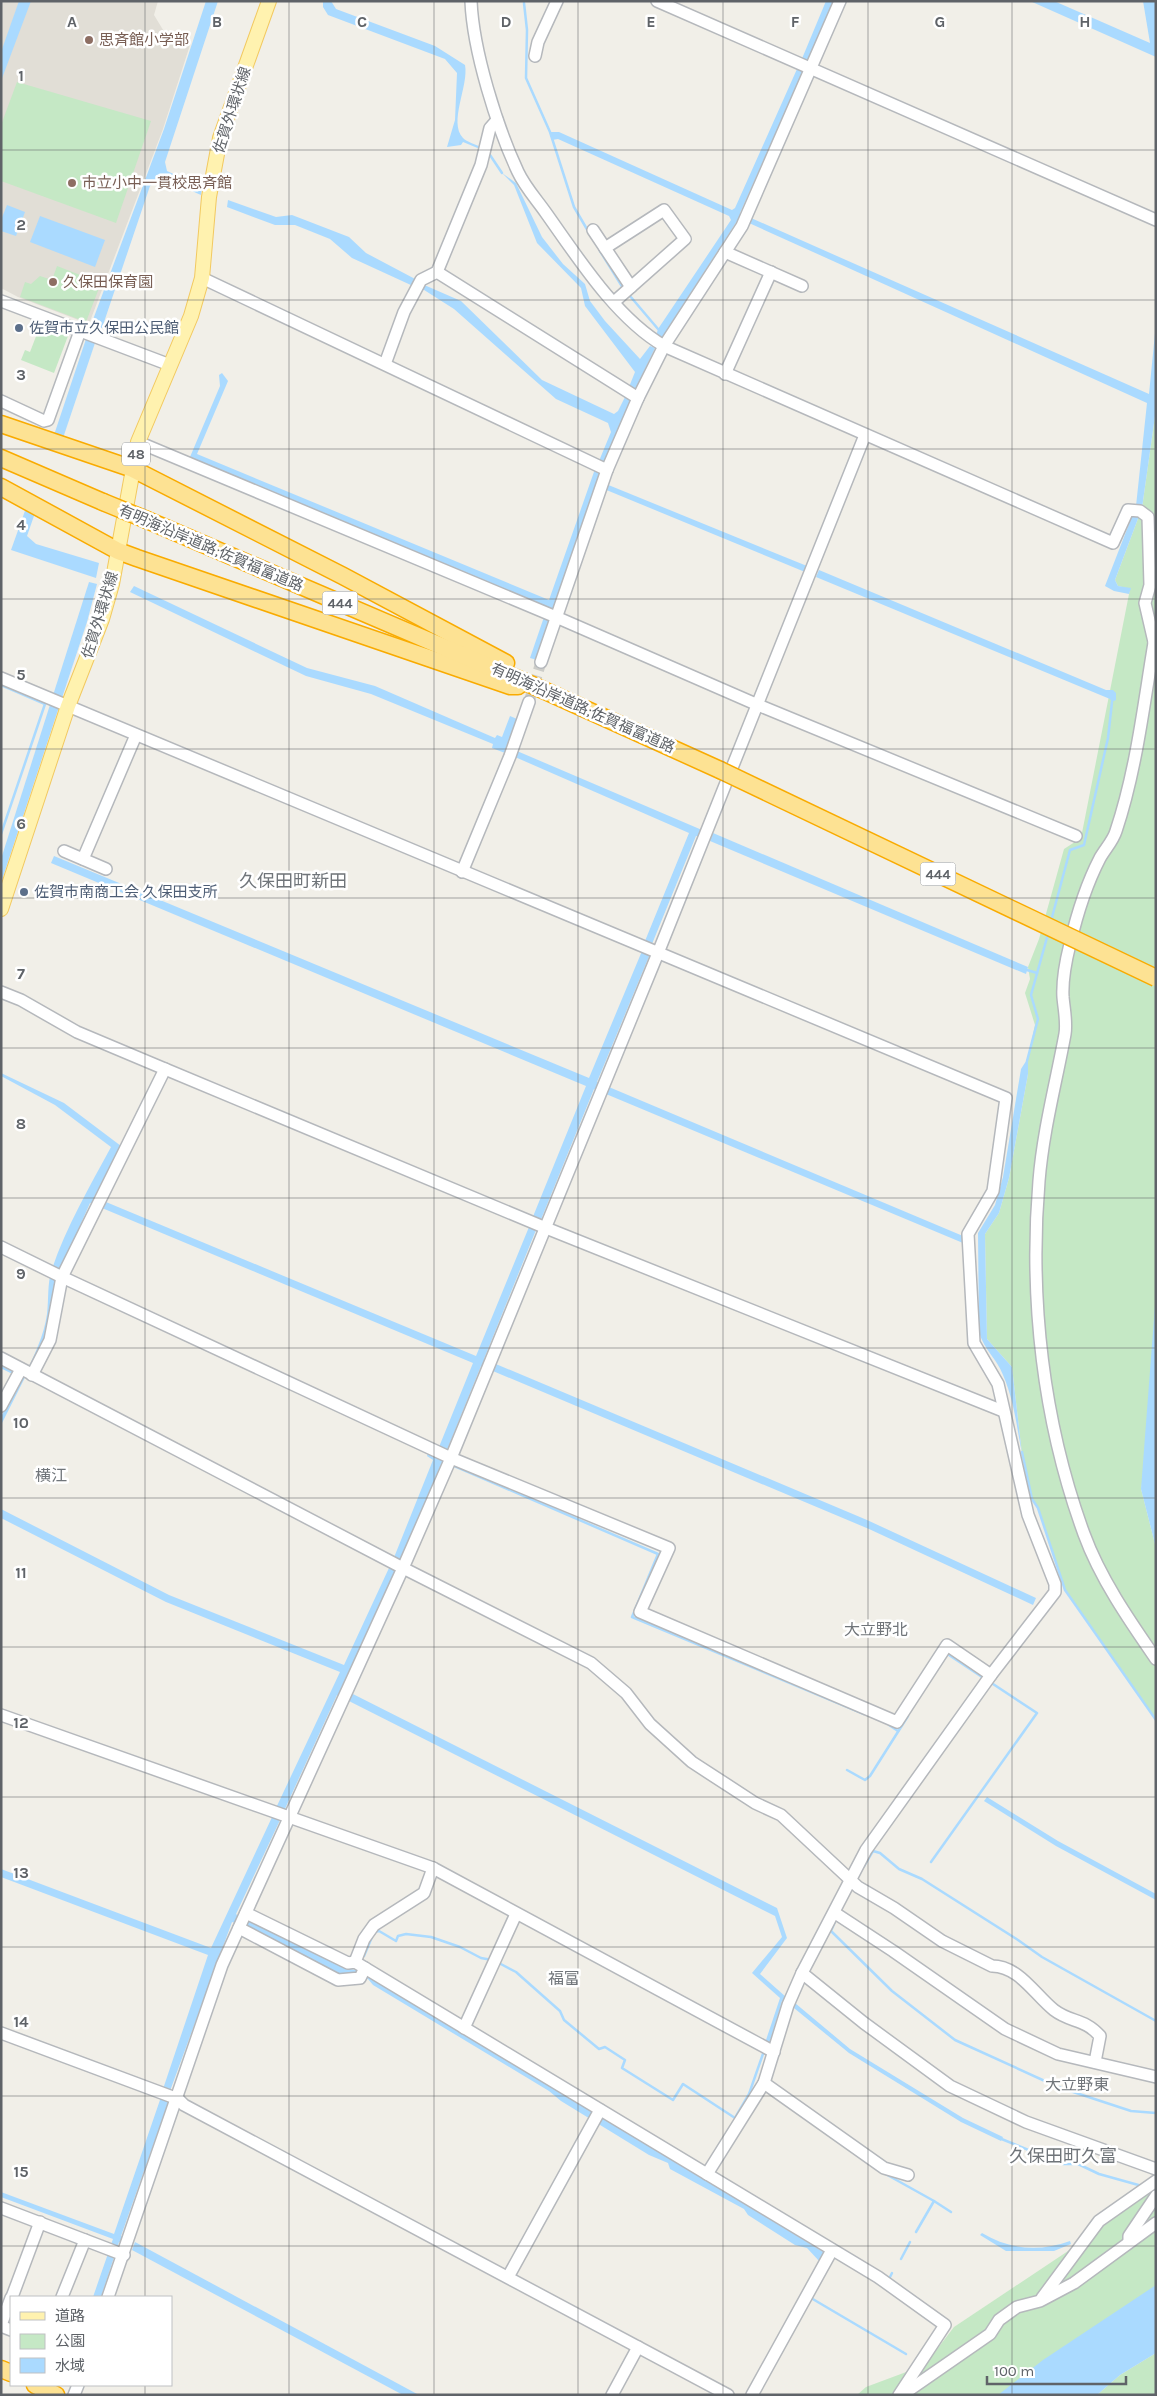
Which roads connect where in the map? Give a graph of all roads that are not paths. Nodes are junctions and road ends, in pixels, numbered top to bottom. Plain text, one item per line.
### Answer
1 (270, 1) edge
2 (471, 1) edge
3 (557, 1) edge
4 (657, 1) edge
5 (840, 1) edge
6 (535, 56) dead end
7 (810, 69) junction
8 (497, 120) junction
9 (1156, 220) edge
10 (593, 230) dead end
11 (605, 248) junction
12 (725, 252) junction
13 (437, 272) junction
14 (771, 272) junction
15 (202, 278) junction
16 (802, 286) dead end
17 (631, 287) junction
18 (1, 301) edge
19 (614, 302) junction
20 (80, 330) junction
21 (664, 346) junction
22 (384, 364) junction
23 (170, 365) junction
24 (725, 374) junction
25 (638, 398) junction
26 (1, 401) edge
27 (1, 424) edge
28 (865, 435) junction
29 (138, 442) junction
30 (1, 458) edge
31 (132, 469) junction
32 (607, 470) junction
33 (1, 488) edge
34 (118, 551) junction
35 (556, 617) junction
36 (1155, 637) edge
37 (542, 662) tunnel mouth
38 (1, 678) edge
39 (532, 685) junction
40 (529, 702) tunnel mouth
41 (758, 704) junction
42 (65, 705) junction
43 (136, 735) junction
44 (1076, 836) dead end
45 (64, 851) dead end
46 (83, 860) junction
47 (106, 869) dead end
48 (462, 872) junction
49 (1, 909) edge
50 (656, 952) junction
51 (1156, 978) edge
52 (1, 992) edge
53 (165, 1070) junction
54 (544, 1228) junction
55 (1, 1247) edge
56 (57, 1275) junction
57 (1, 1358) edge
58 (19, 1374) junction
59 (32, 1375) junction
60 (1, 1406) edge
61 (1003, 1411) junction
62 (444, 1455) junction
63 (403, 1568) junction
64 (1156, 1659) edge
65 (988, 1679) junction
66 (1, 1715) edge
67 (282, 1814) junction
68 (433, 1868) junction
69 (853, 1884) junction
70 (246, 1913) junction
71 (516, 1914) junction
72 (838, 1915) junction
73 (239, 1928) junction
74 (360, 1965) junction
75 (802, 1972) junction
76 (464, 2028) junction
77 (1, 2033) edge
78 (769, 2049) junction
79 (1095, 2062) junction
80 (1156, 2078) edge
81 (764, 2083) junction
82 (175, 2098) junction
83 (600, 2110) junction
84 (1156, 2169) edge
85 (707, 2174) junction
86 (908, 2175) dead end
87 (1156, 2181) edge
88 (1156, 2196) edge
89 (1, 2208) edge
90 (40, 2222) junction
91 (1156, 2223) edge
92 (85, 2240) junction
93 (1129, 2242) junction
94 (116, 2252) junction
95 (829, 2255) junction
96 (508, 2277) junction
97 (12, 2296) edge
98 (62, 2296) edge
99 (108, 2296) edge
100 (10, 2301) edge
101 (1040, 2301) junction
102 (1, 2325) edge
103 (638, 2347) junction
104 (37, 2386) edge
105 (56, 2395) edge
106 (612, 2395) edge
107 (728, 2395) edge
108 (752, 2395) edge
109 (900, 2395) edge

1 - 15 main road, 佐賀外環状線 / 48
2 - 8 street
3 - 6 street
4 - 7 street
5 - 7 street
7 - 9 street
7 - 12 street
8 - 13 street
8 - 19 street
10 - 11 street
11 - 17 street
11 - 17 street
12 - 14 street
12 - 21 street
13 - 22 street
13 - 25 street
14 - 16 street
14 - 24 street
15 - 22 street
15 - 23 main road, 佐賀外環状線 / 48
17 - 19 street
18 - 20 street
19 - 21 street
20 - 23 street
20 - 26 street
21 - 24 street
21 - 25 street
22 - 32 street
23 - 29 main road, 佐賀外環状線 / 48
24 - 28 street
25 - 32 street
27 - 31 highway
28 - 36 street
28 - 41 street
29 - 31 main road, 佐賀外環状線 / 48
29 - 35 street
30 - 39 highway, 有明海沿岸道路;佐賀福富道路 / 444, bridge
31 - 34 main road, 佐賀外環状線 / 48
31 - 39 highway
32 - 35 street
33 - 34 highway
34 - 39 highway
34 - 42 main road, 佐賀外環状線 / 48
35 - 37 street
35 - 41 street
36 - 64 street
38 - 42 street
39 - 51 highway, 有明海沿岸道路;佐賀福富道路 / 444, bridge
40 - 48 street
41 - 44 street
41 - 50 street
42 - 43 street
42 - 49 main road, 佐賀外環状線 / 48
43 - 46 street
43 - 48 street
45 - 46 street
46 - 47 street
48 - 50 street
50 - 54 street
50 - 61 street
52 - 53 street
53 - 54 street
53 - 56 street
54 - 61 street
54 - 62 street
55 - 56 street
56 - 59 street
56 - 62 street
57 - 58 street
58 - 59 street
58 - 60 street
59 - 63 street
61 - 65 street
62 - 63 street
62 - 65 street
63 - 67 street
63 - 69 street
65 - 69 street
66 - 67 street
67 - 68 street
67 - 70 street
68 - 71 street
68 - 74 street
69 - 72 street
69 - 79 street
70 - 73 street
70 - 74 street
71 - 76 street
71 - 78 street
72 - 75 street
72 - 79 street
73 - 74 street
73 - 82 street
74 - 76 street
75 - 78 street
75 - 84 street
76 - 83 street
77 - 82 street
78 - 81 street
79 - 80 street
81 - 85 street
81 - 86 street
82 - 94 street
82 - 96 street
83 - 85 street
83 - 96 street
85 - 95 street
87 - 101 street
88 - 93 street
89 - 90 street
90 - 92 street
90 - 97 street
91 - 93 street
92 - 94 street
92 - 98 street
93 - 101 street
94 - 99 street
95 - 108 street
95 - 109 street
96 - 103 street
100 - 102 street
101 - 109 street
103 - 106 street
103 - 107 street
104 - 105 highway

